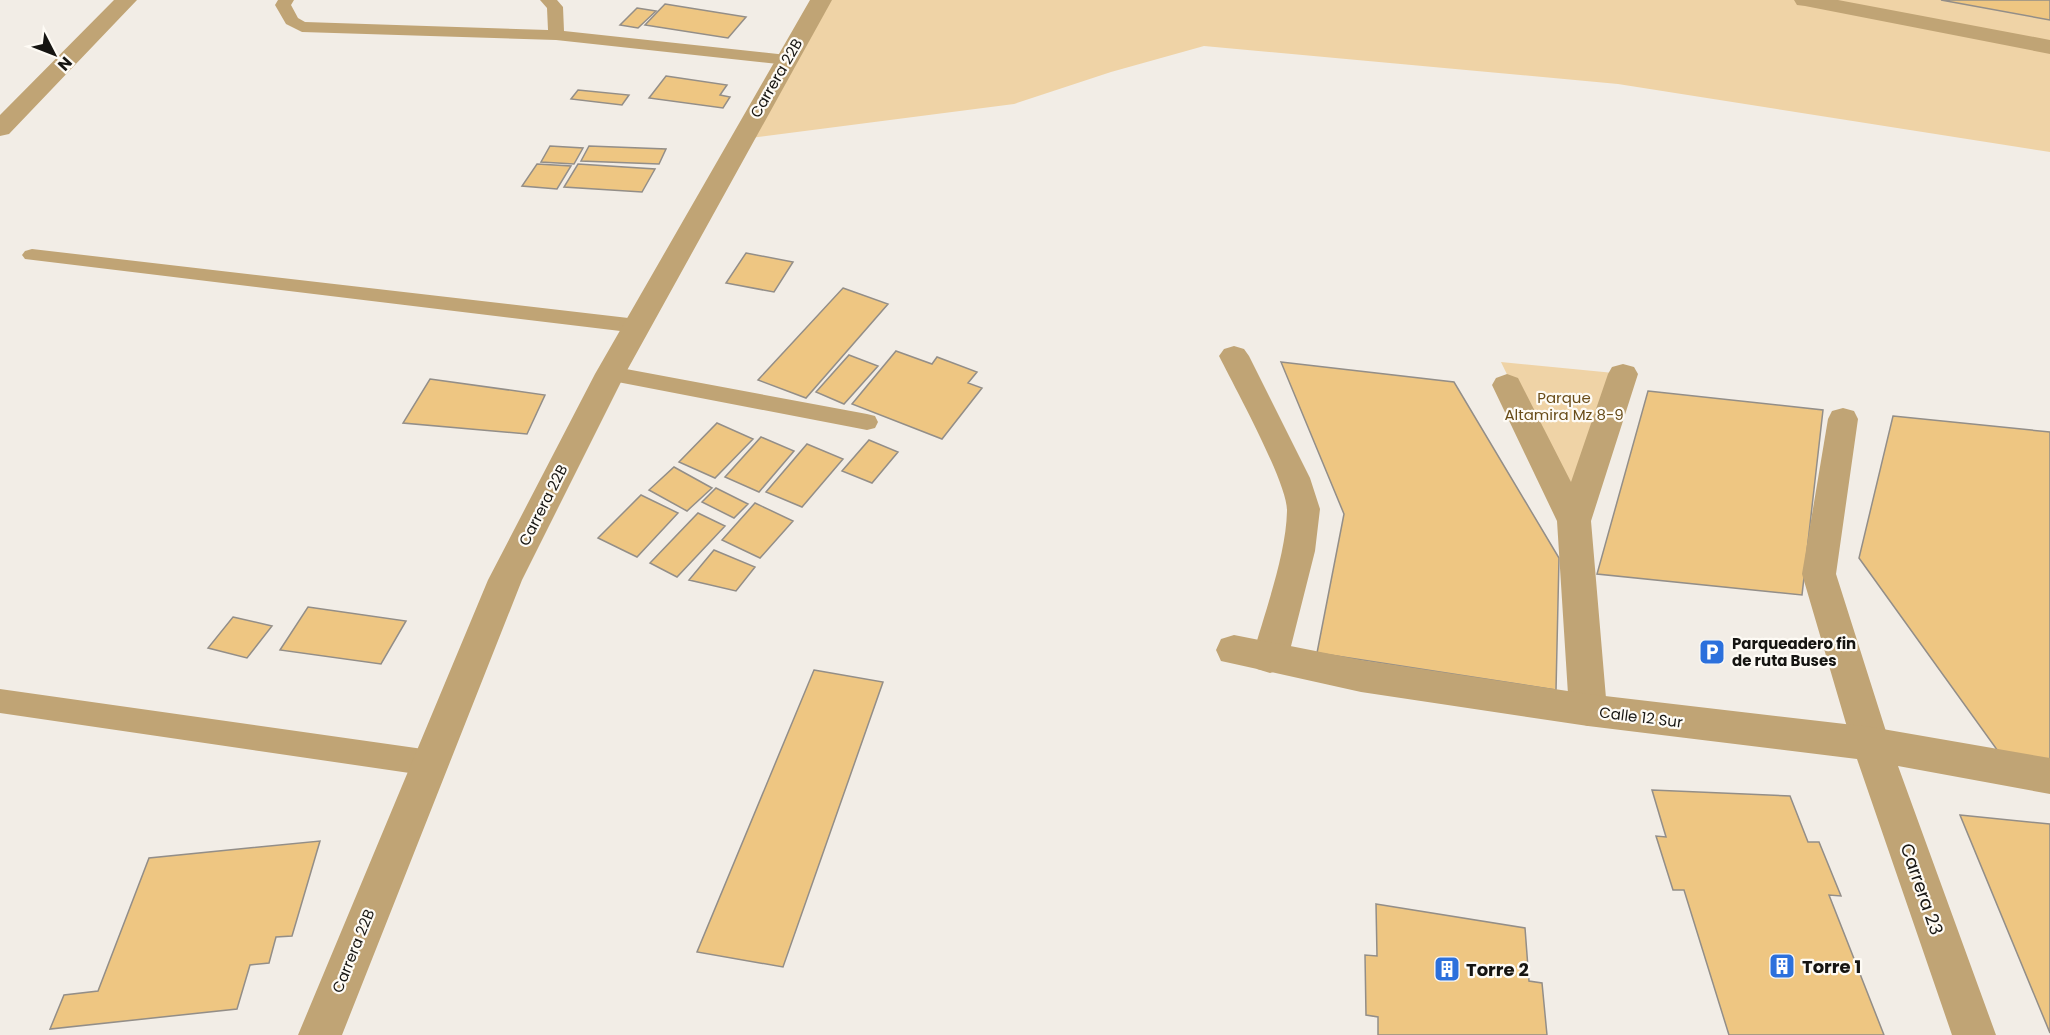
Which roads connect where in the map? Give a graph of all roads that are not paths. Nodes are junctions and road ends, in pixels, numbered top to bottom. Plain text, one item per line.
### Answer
1 (126, 0) edge
2 (286, 0) edge
3 (548, 0) edge
4 (821, 0) edge
5 (1805, 0) edge
6 (556, 35) junction
7 (2050, 47) edge
8 (787, 60) junction
9 (9, 113) edge
10 (0, 129) edge
11 (32, 255) dead end
12 (637, 326) junction
13 (1234, 356) dead end
14 (610, 374) junction
15 (1623, 374) dead end
16 (1508, 386) dead end
17 (1843, 419) dead end
18 (867, 422) dead end
19 (1574, 521) junction
20 (1234, 650) dead end
21 (1270, 658) junction
22 (0, 701) edge
23 (1588, 710) junction
24 (1871, 744) junction
25 (429, 762) junction
26 (2050, 776) edge
27 (320, 1035) edge
28 (1974, 1035) edge

1 - 9 street
2 - 6 lane
3 - 6 lane
4 - 8 street, Carrera 22B
5 - 7 street
6 - 8 lane
8 - 12 street, Carrera 22B
9 - 10 street
11 - 12 lane
12 - 14 street, Carrera 22B
13 - 21 street
14 - 18 lane
14 - 25 street, Carrera 22B
15 - 19 street
16 - 19 street
17 - 24 street, Carrera 23
19 - 23 street
20 - 21 street, Calle 12 Sur
21 - 23 street, Calle 12 Sur
22 - 25 lane
23 - 24 street, Calle 12 Sur
24 - 26 street, Calle 12 Sur
24 - 28 street, Carrera 23
25 - 27 street, Carrera 22B

